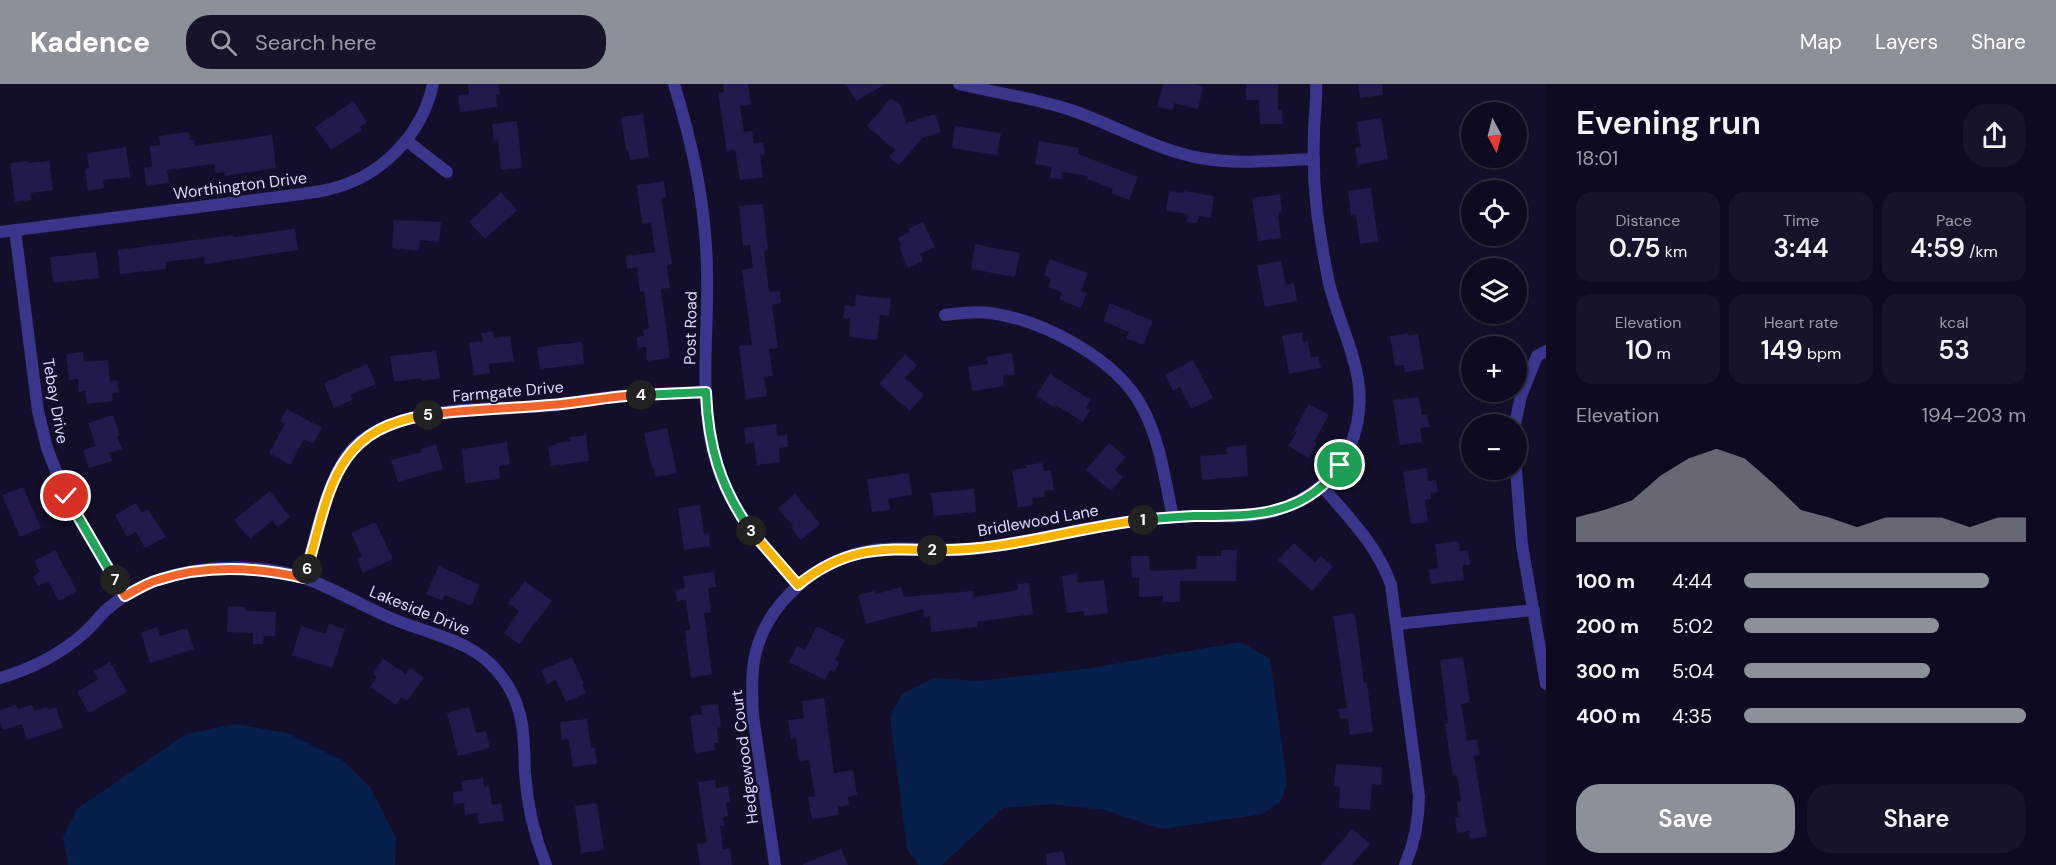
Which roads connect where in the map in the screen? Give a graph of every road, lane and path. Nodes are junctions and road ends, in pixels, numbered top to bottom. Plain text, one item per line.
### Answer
1 (433, 84) edge
2 (674, 84) edge
3 (959, 84) edge
4 (1316, 84) edge
5 (407, 141) junction
6 (1314, 159) junction
7 (447, 172) dead end
8 (15, 230) junction
9 (0, 232) edge
10 (945, 315) dead end
11 (1541, 354) edge
12 (706, 392) junction
13 (1517, 414) edge
14 (1517, 480) edge
15 (1322, 486) junction
16 (1173, 517) junction
17 (304, 578) junction
18 (798, 585) junction
19 (125, 596) junction
20 (1533, 610) junction
21 (1397, 624) junction
22 (0, 678) edge
23 (1546, 684) edge
24 (546, 865) edge
25 (775, 865) edge
26 (1405, 865) edge

1 - 5 street, Worthington Drive
2 - 12 street, Post Road
3 - 6 street
4 - 6 street, Bridlewood Lane
5 - 7 street
5 - 8 street, Worthington Drive
6 - 15 street, Bridlewood Lane
8 - 9 street, Worthington Drive
8 - 19 street, Tebay Drive
10 - 16 street
11 - 13 street
12 - 17 street, Farmgate Drive
12 - 18 street, Post Road
14 - 20 street
15 - 16 street, Bridlewood Lane
15 - 21 street
16 - 18 street, Bridlewood Lane
17 - 19 street, Lakeside Drive
17 - 24 street, Lakeside Drive
18 - 25 street, Hedgewood Court
19 - 22 street, Lakeside Drive
20 - 21 street
20 - 23 street
21 - 26 street

